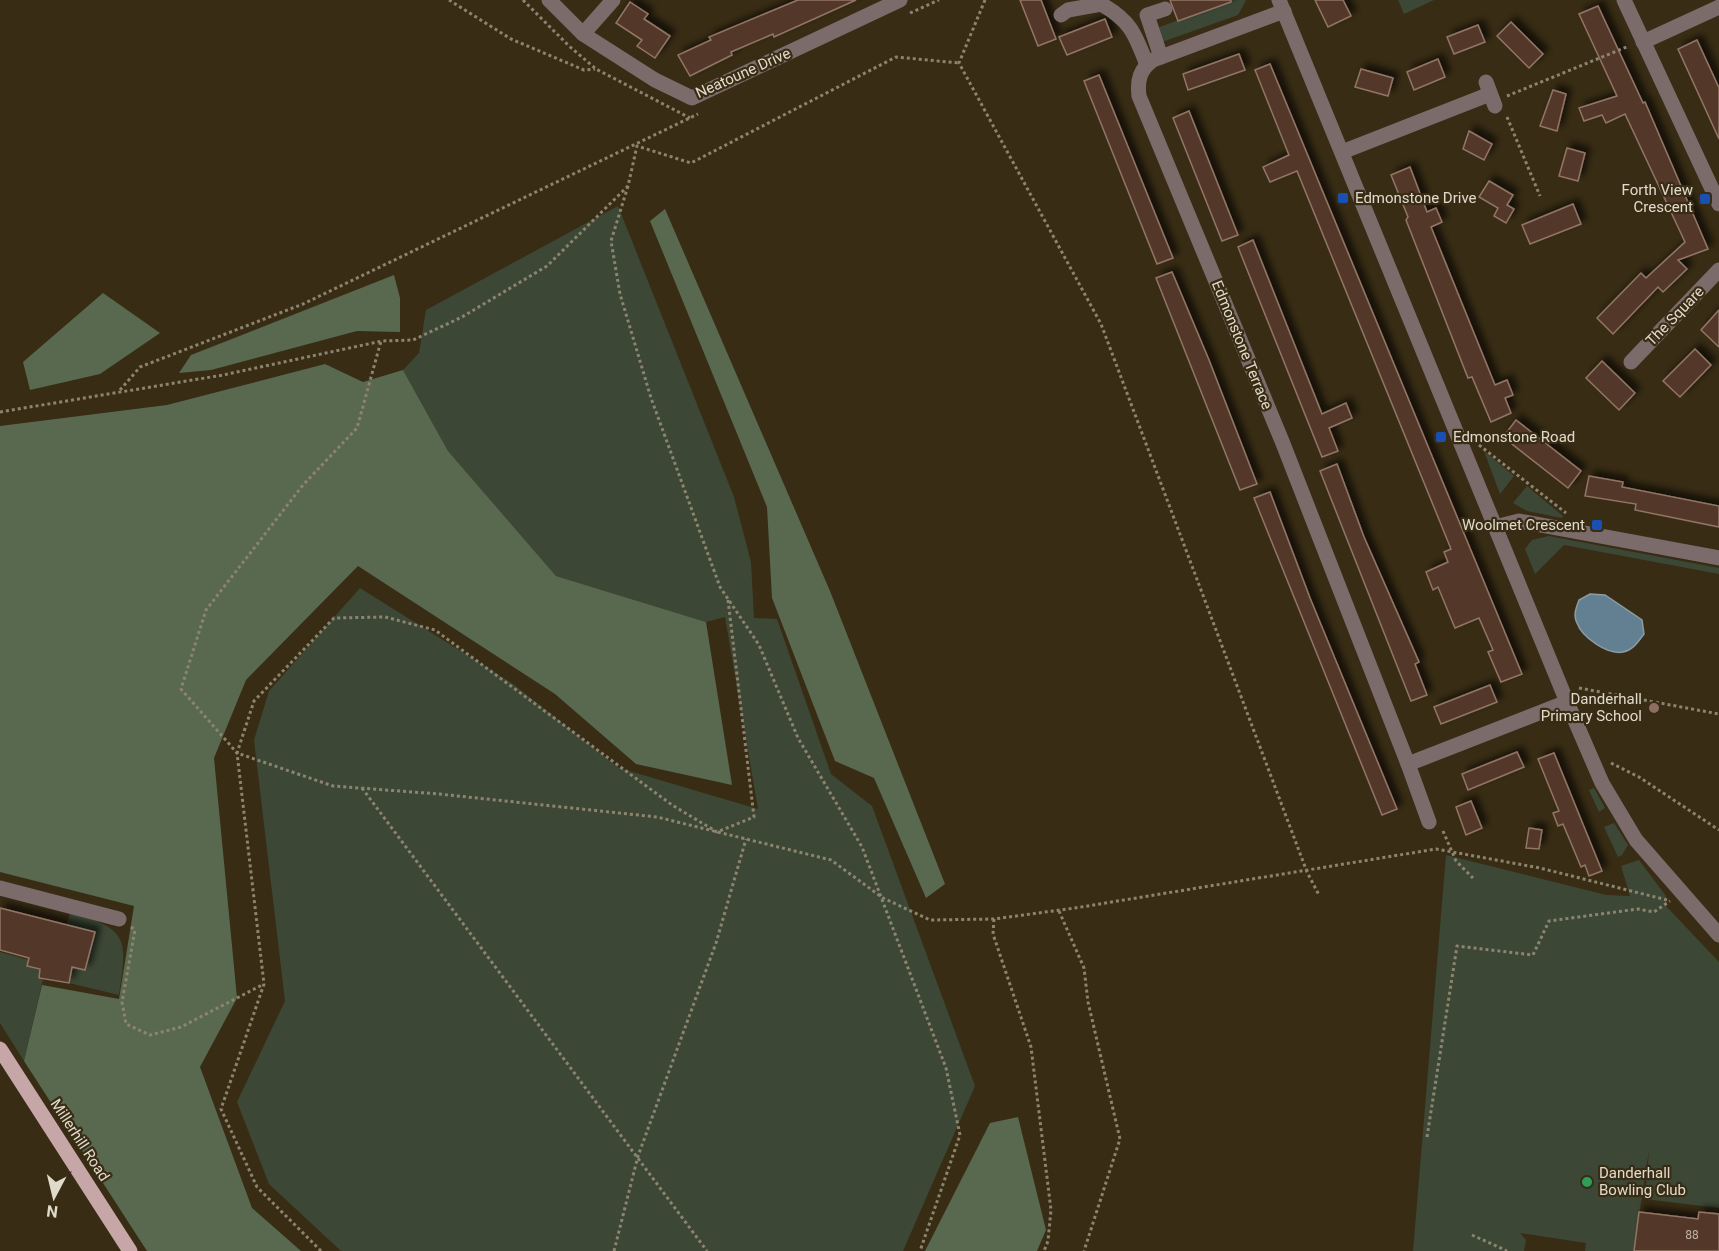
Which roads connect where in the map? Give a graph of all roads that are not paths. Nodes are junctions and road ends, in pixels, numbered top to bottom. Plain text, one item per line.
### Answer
1 (549, 0) edge
2 (614, 0) edge
3 (900, 0) edge
4 (1624, 0) edge
5 (884, 4) edge
6 (1281, 6) edge
7 (1719, 7) edge
8 (1165, 9) dead end
9 (1061, 15) dead end
10 (583, 34) junction
11 (1643, 42) junction
12 (1161, 57) junction
13 (1147, 65) junction
14 (1493, 97) road end
15 (1342, 152) junction
16 (1719, 204) edge
17 (1719, 270) edge
18 (1632, 362) dead end
19 (1496, 527) junction
20 (1719, 558) edge
21 (1567, 702) junction
22 (1408, 764) junction
23 (1429, 822) road end
24 (0, 888) edge
25 (119, 919) road end
26 (1719, 935) edge
27 (0, 1049) edge
28 (130, 1251) edge

1 - 10 street
2 - 10 street
3 - 5 street
4 - 11 street
5 - 10 street, Neatoune Drive
6 - 12 street
6 - 15 street
7 - 11 street
8 - 12 street
9 - 13 street
11 - 16 street
12 - 13 street
13 - 22 street, Edmonstone Terrace
14 - 15 street
15 - 19 street
17 - 18 street, The Square
19 - 20 street
19 - 21 street
21 - 22 street
21 - 26 street
22 - 23 street, Edmonstone Terrace
24 - 25 street
27 - 28 main road, Millerhill Road

